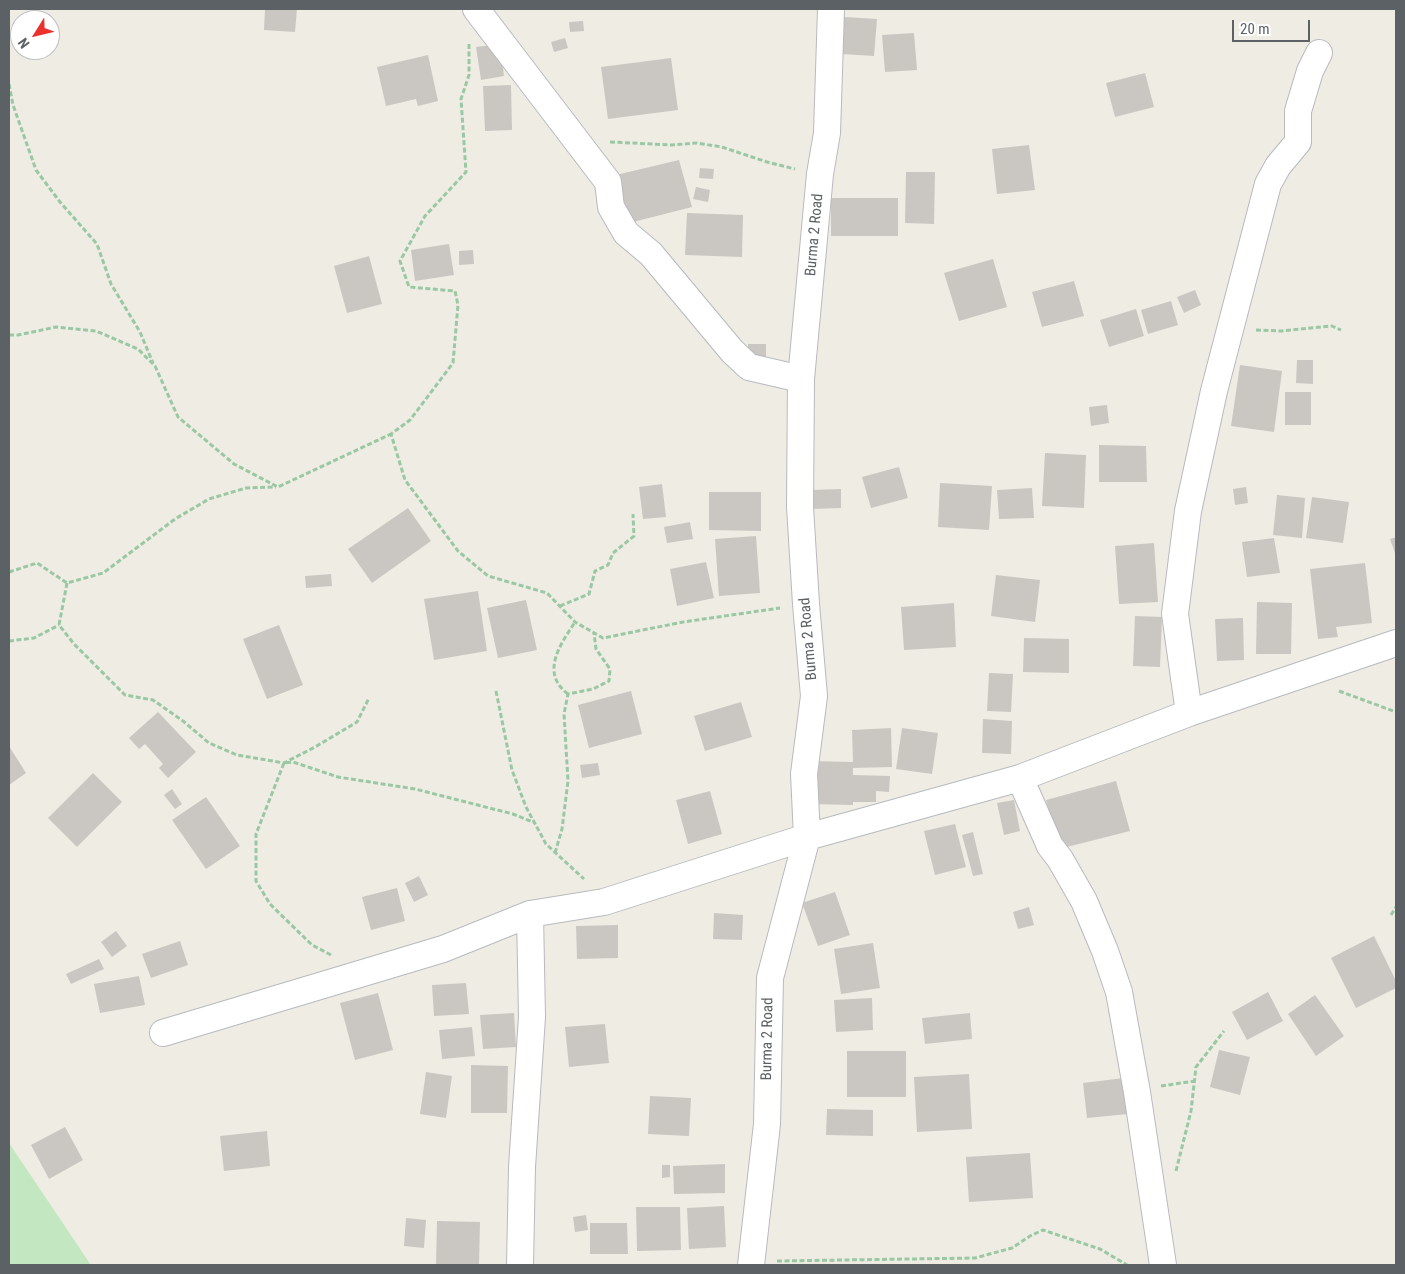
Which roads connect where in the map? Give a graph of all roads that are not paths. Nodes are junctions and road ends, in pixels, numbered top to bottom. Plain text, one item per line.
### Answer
1 (476, 9) edge
2 (831, 9) edge
3 (1318, 53) dead end
4 (802, 379) junction
5 (1396, 643) edge
6 (1189, 713) junction
7 (1020, 778) junction
8 (807, 837) junction
9 (530, 914) junction
10 (162, 1032) dead end
11 (751, 1263) edge
12 (520, 1265) edge
13 (1163, 1265) edge

1 - 4 street
2 - 4 street, Burma 2 Road
3 - 6 street
4 - 8 street, Burma 2 Road
5 - 6 street
6 - 7 street
7 - 8 street
7 - 13 street
8 - 9 street
8 - 11 street, Burma 2 Road
9 - 10 street
9 - 12 street

